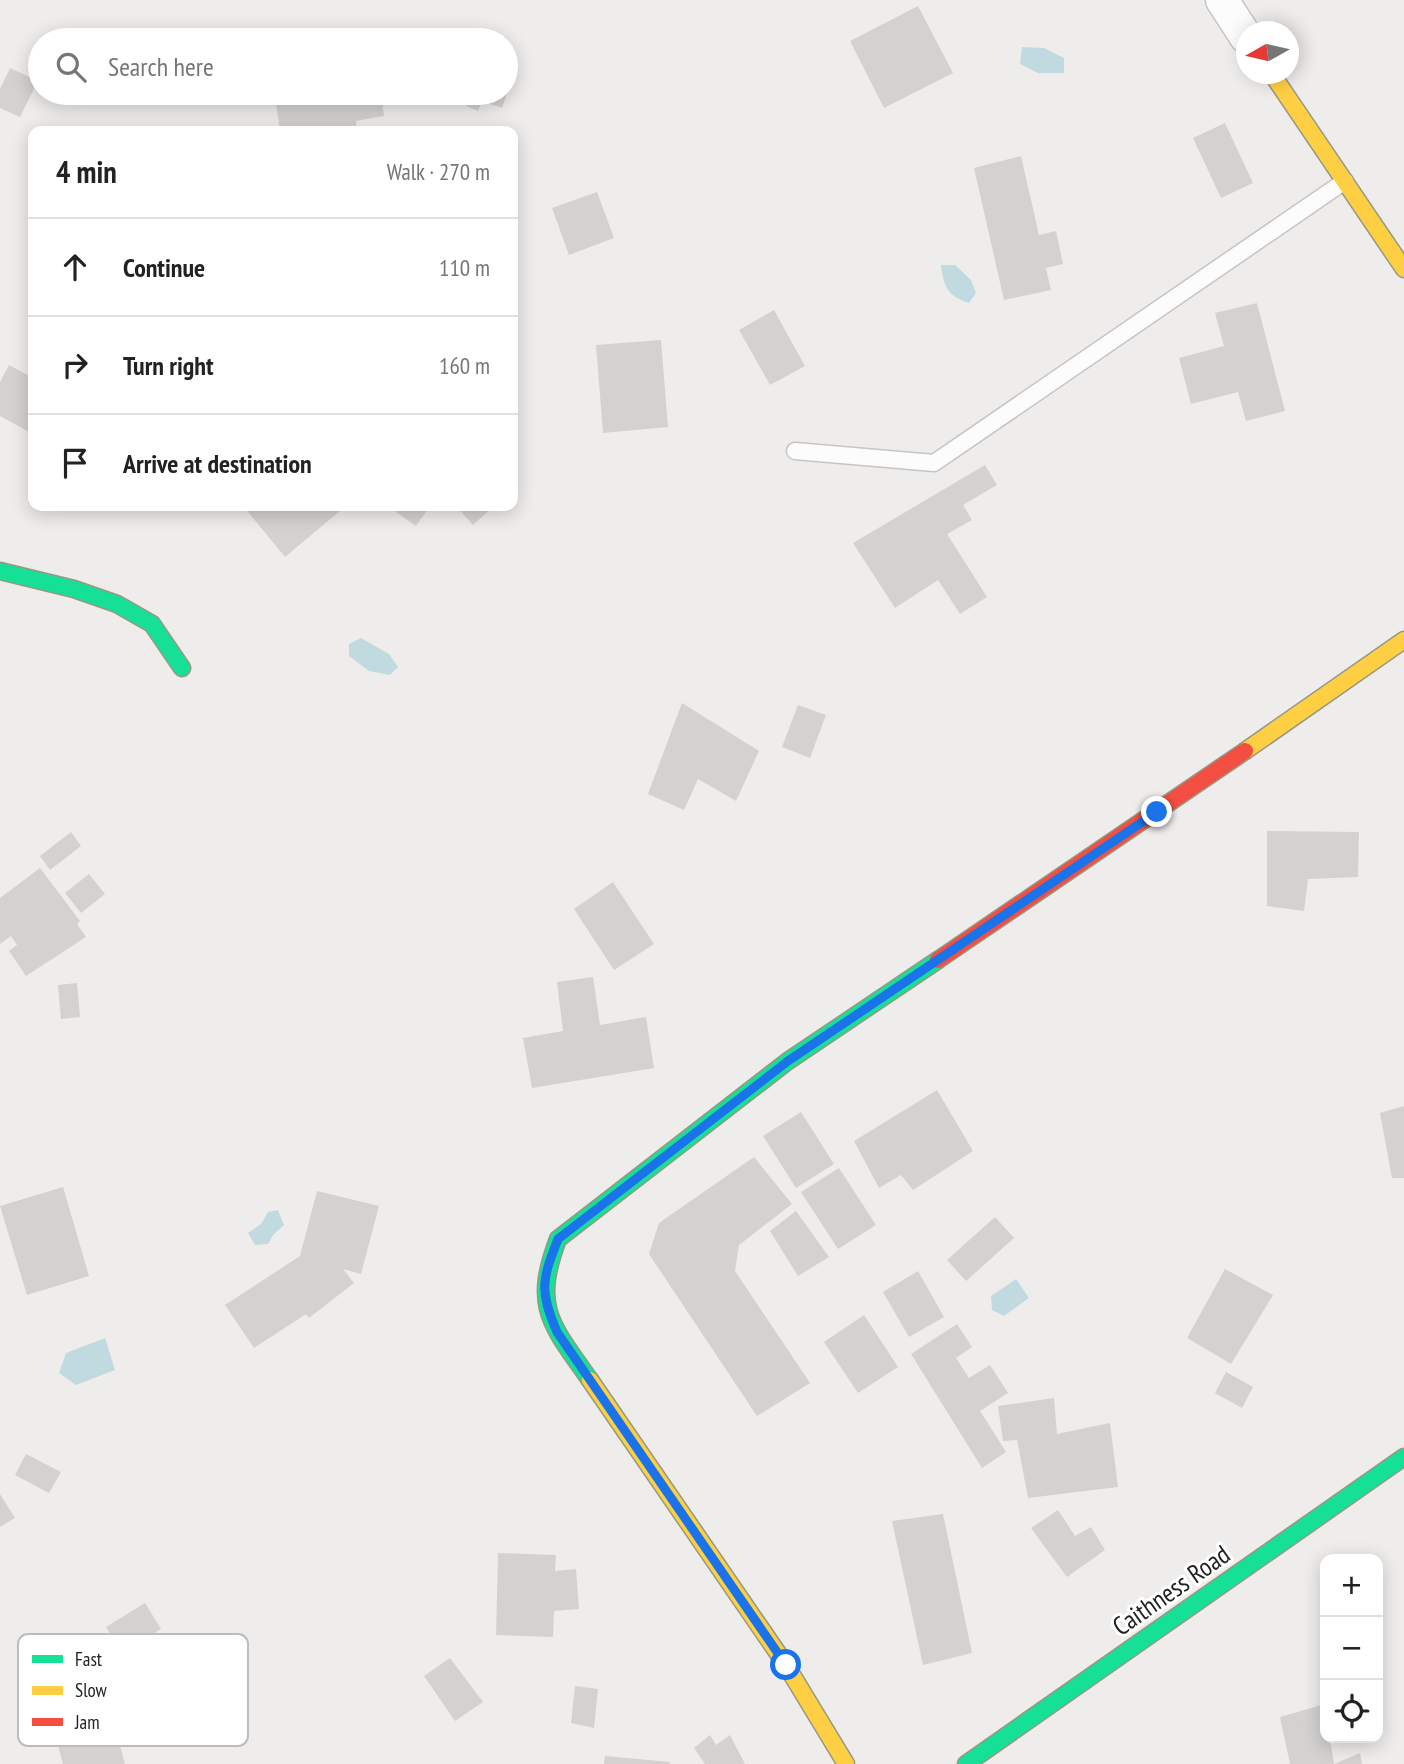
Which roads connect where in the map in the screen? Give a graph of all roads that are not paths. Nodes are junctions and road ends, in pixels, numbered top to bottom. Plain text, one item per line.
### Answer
1 (1222, 0) edge
2 (1236, 21) edge
3 (1279, 84) edge
4 (1345, 181) junction
5 (1404, 270) edge
6 (795, 451) dead end
7 (0, 571) edge
8 (1404, 640) edge
9 (182, 668) dead end
10 (1404, 1457) edge
11 (846, 1764) edge
12 (965, 1764) edge

1 - 2 street
3 - 4 street
4 - 5 street
4 - 6 lane
7 - 9 street
8 - 11 street
10 - 12 street, Caithness Road

